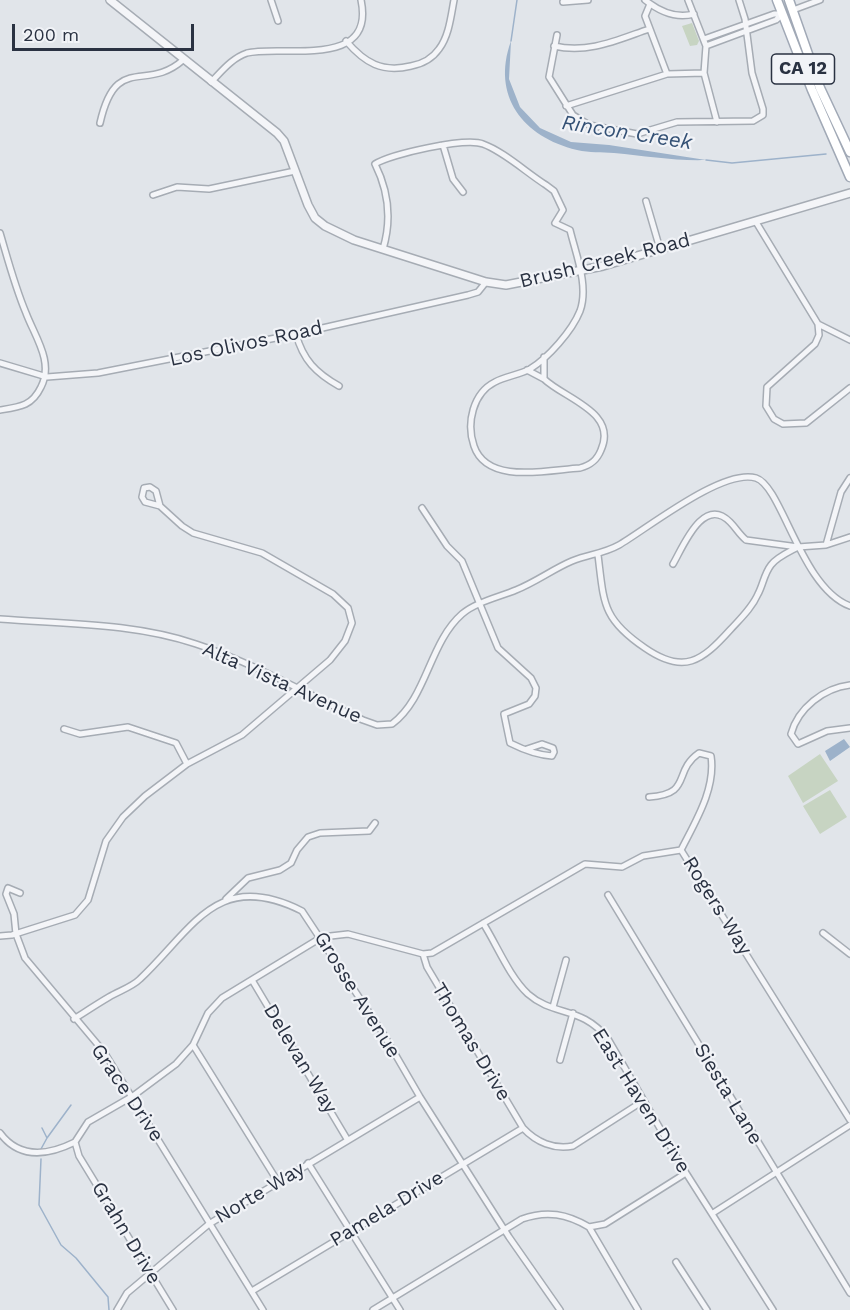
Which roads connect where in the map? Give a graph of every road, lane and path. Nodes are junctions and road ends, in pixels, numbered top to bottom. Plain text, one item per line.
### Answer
1 (271, 0) edge
2 (360, 0) edge
3 (454, 0) edge
4 (588, 0) edge
5 (688, 0) edge
6 (739, 0) edge
7 (777, 0) edge
8 (789, 0) edge
9 (820, 0) edge
10 (113, 1) edge
11 (563, 2) dead end
12 (648, 2) edge
13 (793, 10) junction
14 (694, 14) junction
15 (783, 14) junction
16 (278, 21) dead end
17 (746, 25) junction
18 (649, 29) junction
19 (746, 32) junction
20 (557, 35) dead end
21 (704, 39) junction
22 (346, 41) junction
23 (706, 45) junction
24 (554, 46) junction
25 (183, 60) junction
26 (704, 73) junction
27 (667, 74) junction
28 (212, 82) junction
29 (566, 106) junction
30 (717, 122) junction
31 (100, 123) dead end
32 (835, 135) junction
33 (443, 145) junction
34 (850, 152) edge
35 (295, 171) junction
36 (850, 177) edge
37 (463, 192) dead end
38 (850, 193) edge
39 (153, 195) dead end
40 (646, 201) dead end
41 (756, 222) junction
42 (0, 233) edge
43 (382, 249) junction
44 (660, 249) junction
45 (580, 271) junction
46 (486, 282) junction
47 (818, 324) junction
48 (296, 334) junction
49 (850, 340) edge
50 (544, 357) junction
51 (0, 363) edge
52 (527, 370) junction
53 (47, 377) junction
54 (544, 379) junction
55 (339, 386) dead end
56 (850, 388) edge
57 (0, 410) edge
58 (850, 478) edge
59 (160, 506) dead end
60 (422, 508) dead end
61 (850, 537) edge
62 (826, 545) junction
63 (798, 547) junction
64 (598, 555) junction
65 (673, 564) dead end
66 (480, 604) junction
67 (850, 606) edge
68 (0, 619) edge
69 (850, 685) edge
70 (296, 689) junction
71 (850, 728) edge
72 (64, 729) dead end
73 (527, 749) dead end
74 (187, 764) junction
75 (649, 797) dead end
76 (375, 824) dead end
77 (681, 850) junction
78 (20, 892) dead end
79 (608, 895) dead end
80 (222, 902) junction
81 (483, 923) junction
82 (823, 933) dead end
83 (16, 934) junction
84 (0, 936) edge
85 (322, 938) junction
86 (423, 954) junction
87 (850, 954) edge
88 (566, 960) dead end
89 (252, 980) junction
90 (553, 1007) junction
91 (573, 1013) junction
92 (74, 1019) junction
93 (192, 1045) junction
94 (560, 1060) dead end
95 (133, 1095) junction
96 (420, 1097) junction
97 (643, 1101) junction
98 (850, 1120) edge
99 (850, 1125) edge
100 (523, 1128) junction
101 (0, 1133) edge
102 (347, 1139) junction
103 (75, 1142) junction
104 (308, 1164) junction
105 (462, 1164) junction
106 (686, 1173) junction
107 (776, 1173) junction
108 (278, 1182) junction
109 (713, 1213) junction
110 (209, 1224) junction
111 (590, 1227) junction
112 (351, 1230) junction
113 (505, 1230) junction
114 (676, 1262) dead end
115 (150, 1273) junction
116 (252, 1291) junction
117 (850, 1293) edge
118 (393, 1298) junction
119 (117, 1310) edge
120 (173, 1310) edge
121 (263, 1310) edge
122 (373, 1310) edge
123 (400, 1310) edge
124 (560, 1310) edge
125 (638, 1310) edge
126 (706, 1310) edge
127 (773, 1310) edge

1 - 16 street
2 - 22 street
3 - 22 street
4 - 11 street
5 - 14 street
6 - 17 street
7 - 15 main road, CA 12
8 - 13 main road, CA 12
9 - 13 street
10 - 25 street, Brush Creek Road
12 - 14 street
12 - 18 street
13 - 15 main road
13 - 32 main road, CA 12
14 - 21 street
15 - 17 street
15 - 19 street
15 - 32 main road, CA 12
17 - 19 street
17 - 21 street
18 - 24 street
18 - 27 street
19 - 23 street
19 - 30 street
20 - 24 street
21 - 23 street
22 - 28 street
23 - 26 street
24 - 29 street
25 - 28 street, Brush Creek Road
25 - 31 street
26 - 27 street
26 - 30 street
27 - 29 street
28 - 35 street, Brush Creek Road
29 - 30 street
32 - 34 main road, CA 12
32 - 36 main road, CA 12
33 - 37 street
33 - 43 street
33 - 45 street
35 - 39 street
35 - 43 street, Brush Creek Road
38 - 41 street, Brush Creek Road
40 - 44 street
41 - 44 street, Brush Creek Road
41 - 47 street
42 - 53 street
43 - 46 street, Brush Creek Road
44 - 45 street, Brush Creek Road
45 - 46 street, Brush Creek Road
45 - 50 street
46 - 48 street, Los Olivos Road
47 - 49 street
47 - 56 street
48 - 53 street, Los Olivos Road
48 - 55 street
50 - 52 street
50 - 54 street
51 - 53 street, Los Olivos Road
52 - 54 street
52 - 54 street
53 - 57 street
58 - 62 street
59 - 70 street
60 - 66 street
61 - 62 street
62 - 63 street
63 - 64 street, Alta Vista Avenue
63 - 64 street
63 - 65 street
63 - 67 street
64 - 66 street, Alta Vista Avenue
66 - 70 street, Alta Vista Avenue
66 - 73 street
68 - 70 street, Alta Vista Avenue
69 - 71 street
70 - 74 street
72 - 74 street
74 - 83 street
75 - 77 street, Rogers Way
76 - 80 street
77 - 81 street
77 - 98 street, Rogers Way
78 - 83 street, Grace Drive
79 - 107 street, Siesta Lane
80 - 85 street, Grosse Avenue
80 - 92 street, Grosse Avenue
81 - 86 street
81 - 90 street, East Haven Drive
82 - 87 street
83 - 84 street
83 - 92 street, Grace Drive
85 - 86 street
85 - 89 street
85 - 96 street, Grosse Avenue
86 - 100 street, Thomas Drive
88 - 90 street
89 - 93 street
89 - 102 street, Delevan Way
90 - 91 street, East Haven Drive
91 - 94 street
91 - 97 street, East Haven Drive
92 - 95 street, Grace Drive
93 - 95 street
93 - 108 street
95 - 103 street
95 - 110 street, Grace Drive
96 - 102 street, Norte Way
96 - 105 street, Grosse Avenue
97 - 100 street
97 - 106 street, East Haven Drive
99 - 107 street
100 - 105 street, Pamela Drive
101 - 103 street
102 - 104 street, Norte Way
103 - 115 street, Grahn Drive
104 - 108 street, Norte Way
104 - 112 street
105 - 112 street, Pamela Drive
105 - 113 street, Grosse Avenue
106 - 109 street, East Haven Drive
106 - 111 street
107 - 109 street
107 - 117 street, Siesta Lane
108 - 110 street, Norte Way
109 - 127 street, East Haven Drive
110 - 115 street, Norte Way
110 - 116 street, Grace Drive
111 - 113 street
111 - 125 street
112 - 116 street, Pamela Drive
112 - 118 street
113 - 118 street
113 - 124 street, Grosse Avenue
114 - 126 street
115 - 119 street, Norte Way
115 - 120 street, Grahn Drive
116 - 121 street, Grace Drive
118 - 122 street
118 - 123 street

